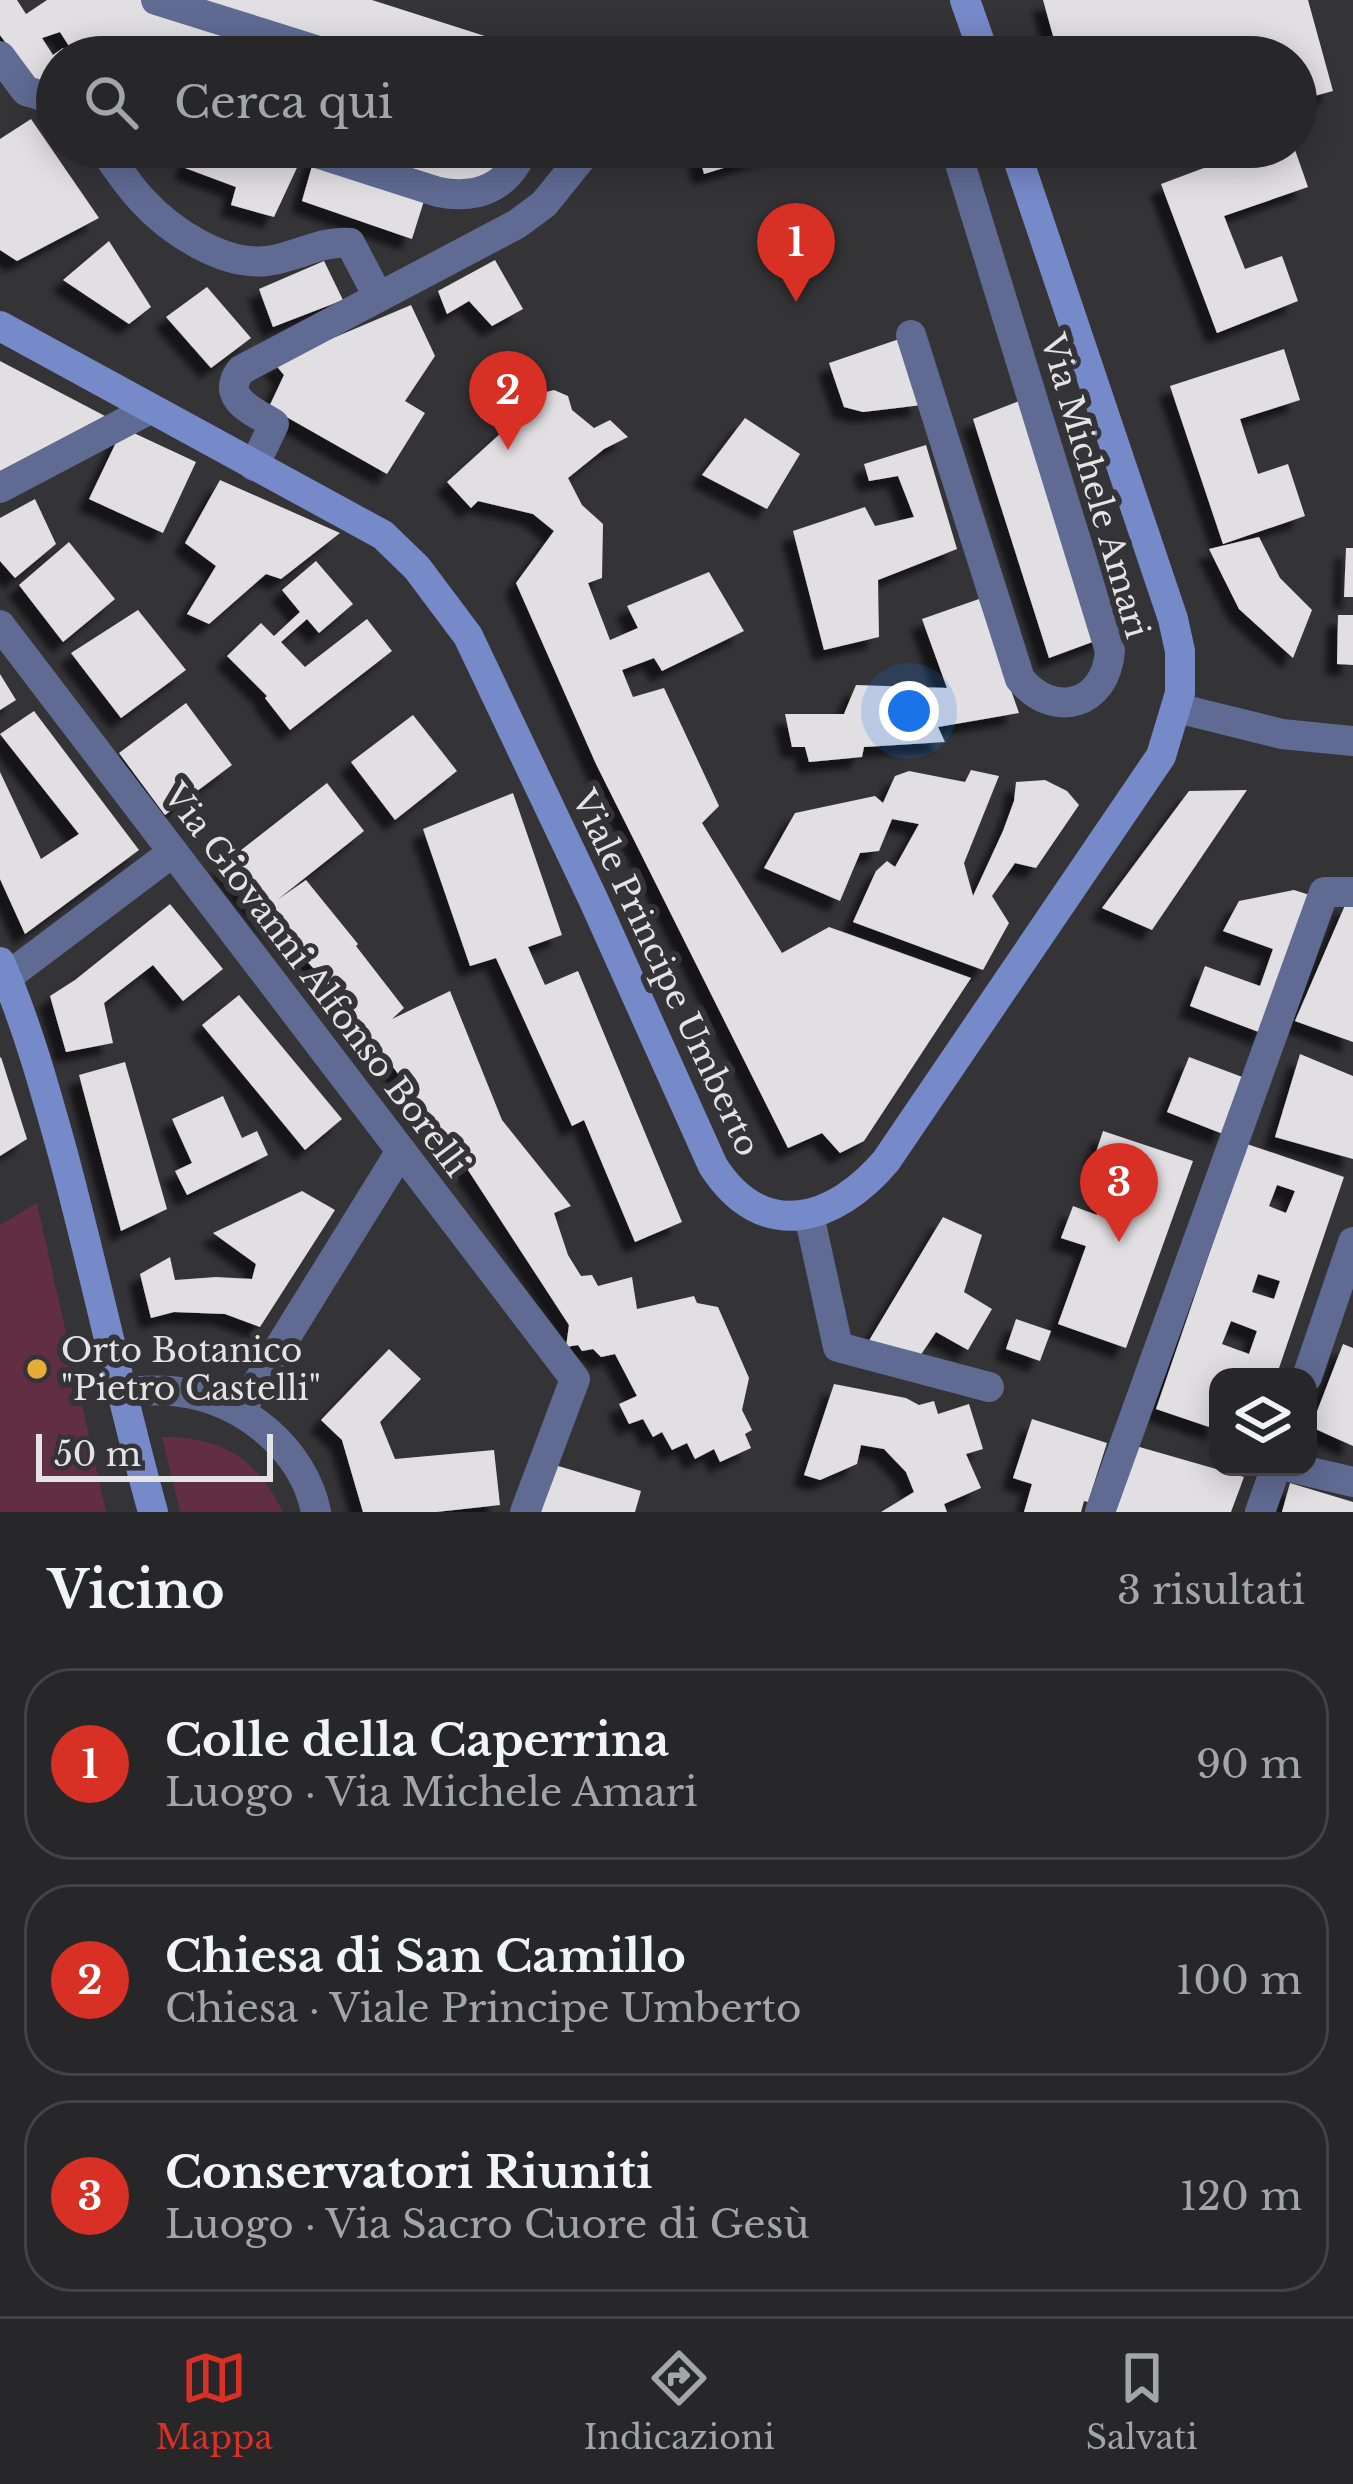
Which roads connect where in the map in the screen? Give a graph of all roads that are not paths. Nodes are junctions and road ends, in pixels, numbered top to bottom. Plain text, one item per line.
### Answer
1 (156, 0) edge
2 (965, 0) edge
3 (268, 36) edge
4 (970, 36) edge
5 (0, 56) edge
6 (36, 94) edge
7 (118, 168) edge
8 (363, 168) edge
9 (511, 168) edge
10 (538, 168) edge
11 (573, 168) edge
12 (961, 168) edge
13 (1021, 168) edge
14 (557, 187) junction
15 (378, 296) junction
16 (0, 326) edge
17 (911, 335) dead end
18 (150, 409) junction
19 (254, 466) junction
20 (0, 488) edge
21 (0, 625) edge
22 (1177, 708) junction
23 (1353, 741) edge
24 (173, 852) junction
25 (1339, 892) edge
26 (3, 969) edge
27 (401, 1151) junction
28 (809, 1215) junction
29 (1353, 1243) edge
30 (1310, 1368) edge
31 (989, 1388) dead end
32 (122, 1392) junction
33 (240, 1411) junction
34 (1317, 1474) edge
35 (1273, 1476) edge
36 (1353, 1482) edge
37 (152, 1512) edge
38 (316, 1512) edge
39 (525, 1512) edge
40 (1100, 1512) edge
41 (1261, 1512) edge

1 - 3 street
2 - 4 main road
5 - 6 street
7 - 15 street
8 - 9 street
10 - 14 street
11 - 14 street
12 - 17 street, Via Michele Amari
13 - 22 main road
14 - 15 street
15 - 19 street
16 - 18 main road, Viale Principe Umberto
18 - 19 main road, Viale Principe Umberto
18 - 20 street
19 - 28 main road, Viale Principe Umberto
21 - 24 street, Via Giovanni Alfonso Borelli
22 - 23 street
22 - 28 main road
24 - 26 street
24 - 27 street, Via Giovanni Alfonso Borelli
25 - 40 street
26 - 32 main road
27 - 33 street
27 - 39 street, Via Giovanni Alfonso Borelli
28 - 31 street
29 - 30 street
32 - 33 street
32 - 37 main road
33 - 38 street
34 - 36 street
35 - 41 street

